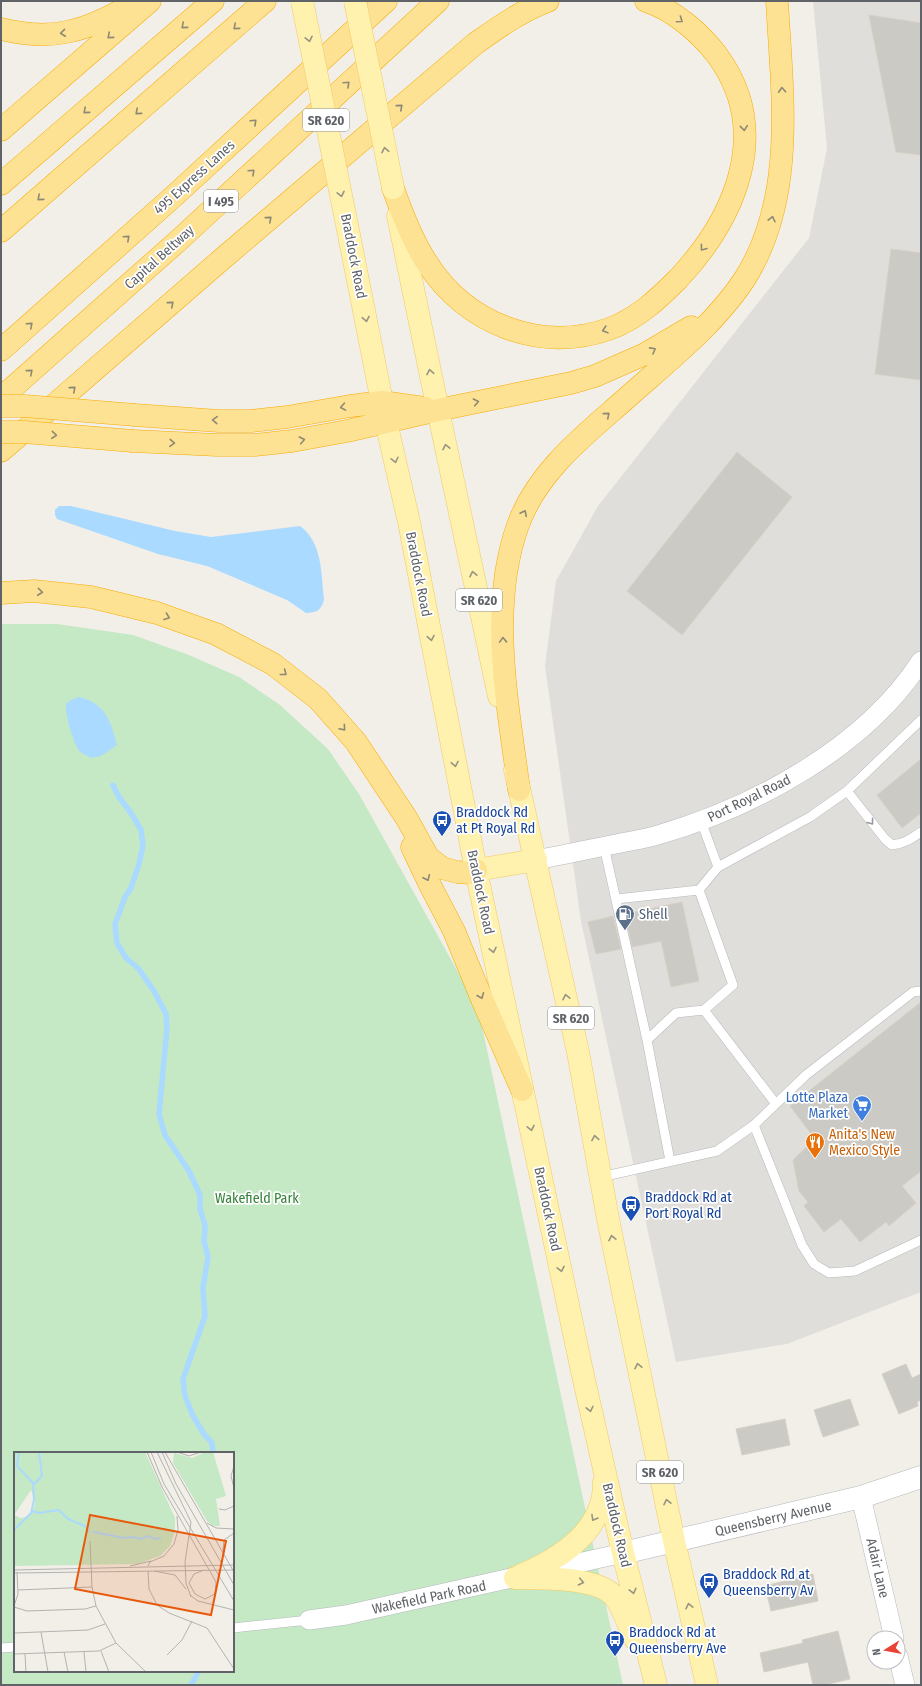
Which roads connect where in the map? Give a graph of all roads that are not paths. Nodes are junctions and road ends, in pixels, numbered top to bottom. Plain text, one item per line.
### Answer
1 (137, 1) edge
2 (150, 1) edge
3 (214, 1) edge
4 (265, 1) edge
5 (302, 1) edge
6 (355, 1) edge
7 (386, 1) edge
8 (438, 1) edge
9 (548, 1) edge
10 (646, 1) edge
11 (777, 1) edge
12 (1, 29) edge
13 (1, 130) edge
14 (1, 184) edge
15 (393, 188) junction
16 (1, 231) edge
17 (742, 282) junction
18 (1, 350) edge
19 (1, 398) edge
20 (1, 406) edge
21 (438, 410) junction
22 (384, 412) junction
23 (1, 432) edge
24 (1, 452) edge
25 (1, 593) edge
26 (921, 661) edge
27 (921, 720) edge
28 (381, 779) junction
29 (519, 790) junction
30 (847, 791) junction
31 (700, 822) junction
32 (921, 832) edge
33 (604, 846) junction
34 (536, 860) junction
35 (718, 867) junction
36 (476, 870) junction
37 (699, 890) junction
38 (616, 899) junction
39 (921, 991) edge
40 (704, 1010) junction
41 (647, 1040) junction
42 (522, 1090) junction
43 (776, 1104) junction
44 (754, 1125) junction
45 (670, 1161) junction
46 (601, 1177) junction
47 (921, 1240) edge
48 (604, 1467) junction
49 (921, 1477) edge
50 (861, 1497) junction
51 (674, 1541) junction
52 (623, 1553) junction
53 (515, 1578) junction
54 (309, 1620) joint
55 (234, 1628) edge
56 (892, 1630) edge
57 (14, 1646) edge
58 (1, 1648) edge
59 (901, 1670) edge
60 (655, 1681) edge
61 (707, 1685) edge
62 (905, 1685) edge

1 -> 12 highway
2 -> 13 highway
3 -> 14 highway
4 -> 16 highway
5 -> 22 main road, Braddock Road / SR 620, bridge
15 -> 6 main road, SR 620, bridge
18 -> 7 highway, 495 Express Lanes / I 495
19 -> 8 highway, Capital Beltway / I 495
24 -> 9 highway
10 -> 15 highway
17 -> 11 highway
21 -> 15 main road, SR 620
21 -> 17 highway
29 -> 17 highway
22 -> 20 highway, bridge
21 - 22 highway
29 -> 21 main road, SR 620
23 -> 22 highway, bridge
22 -> 36 main road, Braddock Road / SR 620
25 -> 28 highway
26 - 31 street, Port Royal Road
27 - 30 lane
28 - 36 highway
28 -> 42 highway
29 - 34 main road, SR 620
30 -> 32 lane
30 - 35 lane
31 - 33 street, Port Royal Road
31 - 35 lane
33 - 34 street, Port Royal Road
33 - 38 lane
34 - 36 main road
46 -> 34 main road, SR 620
35 - 37 lane
36 -> 42 main road, Braddock Road / SR 620
37 - 38 lane
37 - 40 lane
38 - 41 lane
39 - 43 lane
40 - 41 lane
40 - 43 lane
41 - 45 lane
42 -> 48 main road, Braddock Road / SR 620
43 - 44 lane
44 - 45 lane
44 - 47 lane
45 - 46 lane
51 -> 46 main road, SR 620
48 - 52 main road, Braddock Road / SR 620
48 -> 53 main road
49 - 50 street, Queensberry Avenue
50 - 51 street, Queensberry Avenue
50 - 56 street, Adair Lane
51 - 52 street, Queensberry Avenue
61 -> 51 main road, SR 620
52 - 53 street, Wakefield Park Road
52 -> 60 main road, Braddock Road / SR 620
53 - 54 street, Wakefield Park Road
53 -> 60 main road
54 - 55 lane, Wakefield Park Road
57 - 58 lane
59 - 62 street

